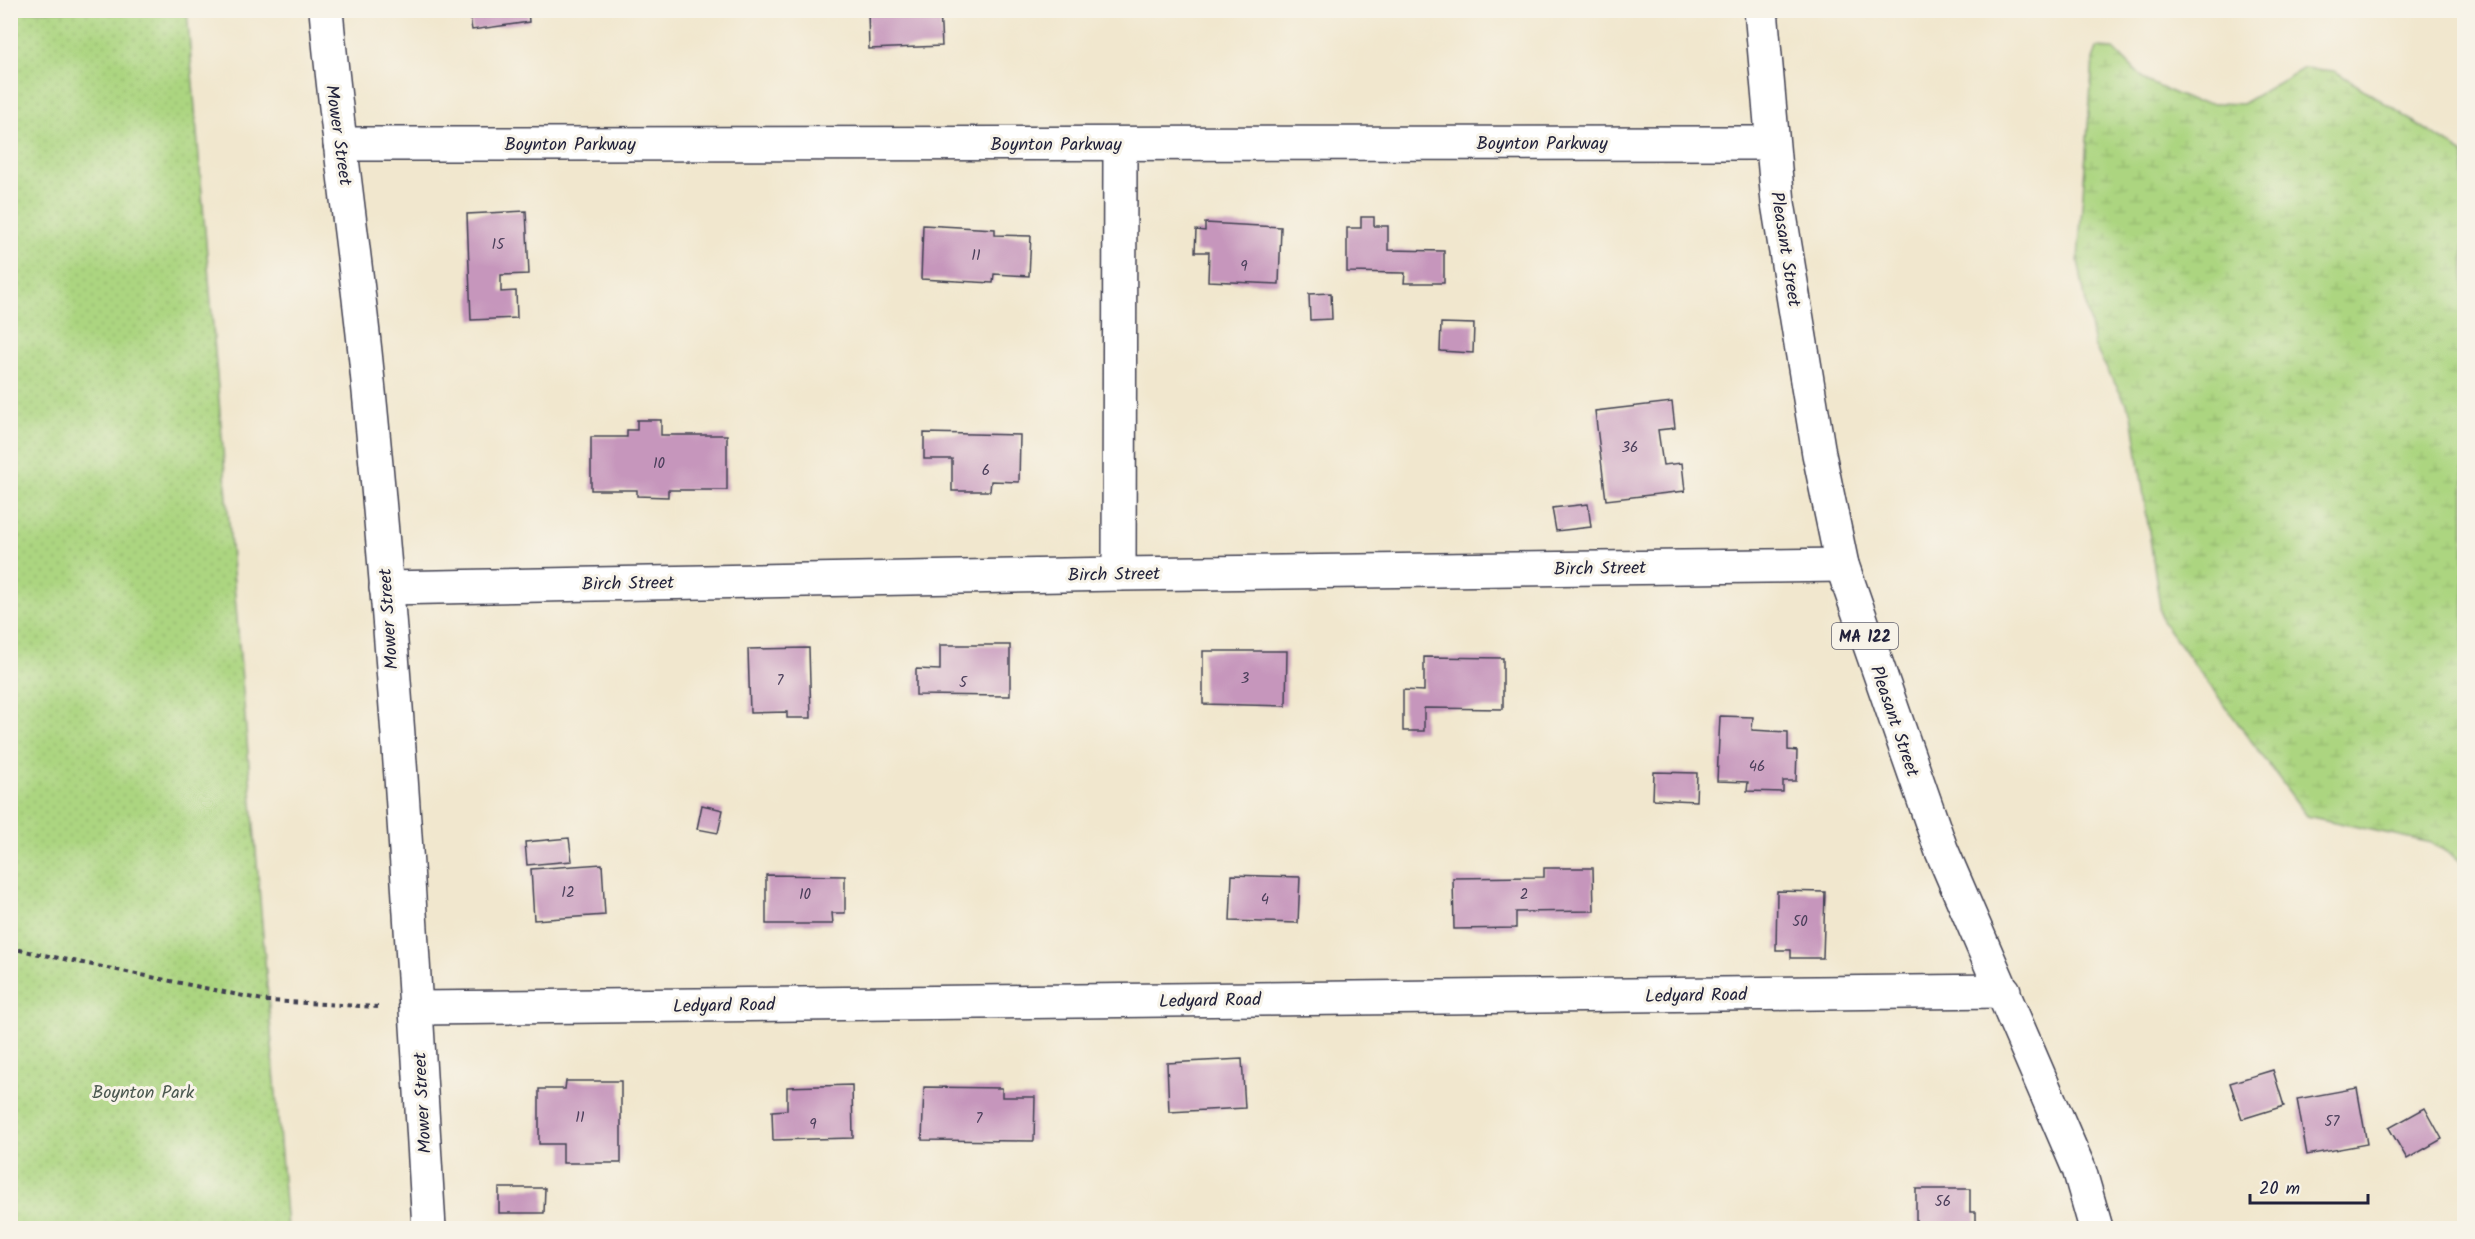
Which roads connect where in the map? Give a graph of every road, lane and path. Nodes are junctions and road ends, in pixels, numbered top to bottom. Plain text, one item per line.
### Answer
1 (326, 10) edge
2 (1761, 10) edge
3 (1772, 143) junction
4 (340, 144) junction
5 (1120, 144) junction
6 (1842, 565) junction
7 (1119, 574) junction
8 (386, 588) junction
9 (10, 948) edge
10 (2004, 992) junction
11 (417, 1008) junction
12 (429, 1228) edge
13 (2096, 1228) edge

1 - 4 street, Mower Street
2 - 3 street, Pleasant Street / MA 122
3 - 5 street, Boynton Parkway
3 - 6 street, Pleasant Street / MA 122
4 - 5 street, Boynton Parkway
4 - 8 street, Mower Street
5 - 7 street
6 - 7 street, Birch Street
6 - 10 street, Pleasant Street / MA 122
7 - 8 street, Birch Street
8 - 11 street, Mower Street
9 - 11 path
10 - 11 street, Ledyard Road
10 - 13 street, Pleasant Street / MA 122
11 - 12 street, Mower Street

